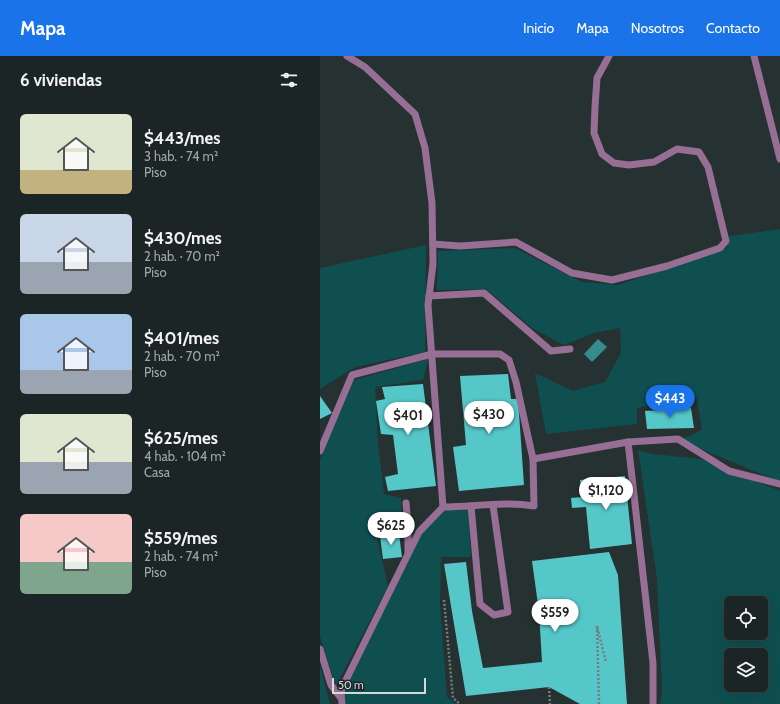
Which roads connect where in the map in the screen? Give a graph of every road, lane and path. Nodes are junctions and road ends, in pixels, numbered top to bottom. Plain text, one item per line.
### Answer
1 (347, 56) edge
2 (609, 56) edge
3 (754, 56) edge
4 (780, 159) edge
5 (433, 244) junction
6 (429, 296) junction
7 (570, 349) dead end
8 (432, 354) junction
9 (628, 442) junction
10 (320, 451) edge
11 (533, 459) junction
12 (780, 484) edge
13 (406, 503) dead end
14 (493, 505) junction
15 (471, 506) junction
16 (443, 507) junction
17 (408, 555) junction
18 (444, 600) dead end
19 (320, 649) edge
20 (606, 662) dead end
21 (549, 687) dead end
22 (341, 701) edge
23 (460, 704) edge
24 (550, 704) edge
25 (599, 704) edge
26 (653, 704) edge

1 - 5 lane
2 - 5 lane
3 - 4 lane
5 - 6 lane
6 - 7 lane
6 - 8 lane
8 - 10 lane
8 - 11 lane
8 - 16 lane
9 - 11 lane
9 - 12 lane
9 - 26 lane
11 - 14 lane
13 - 17 lane
14 - 15 lane
14 - 15 lane
15 - 16 lane
16 - 17 lane
17 - 22 lane
18 - 23 path
19 - 22 lane
20 - 25 path
21 - 24 path

